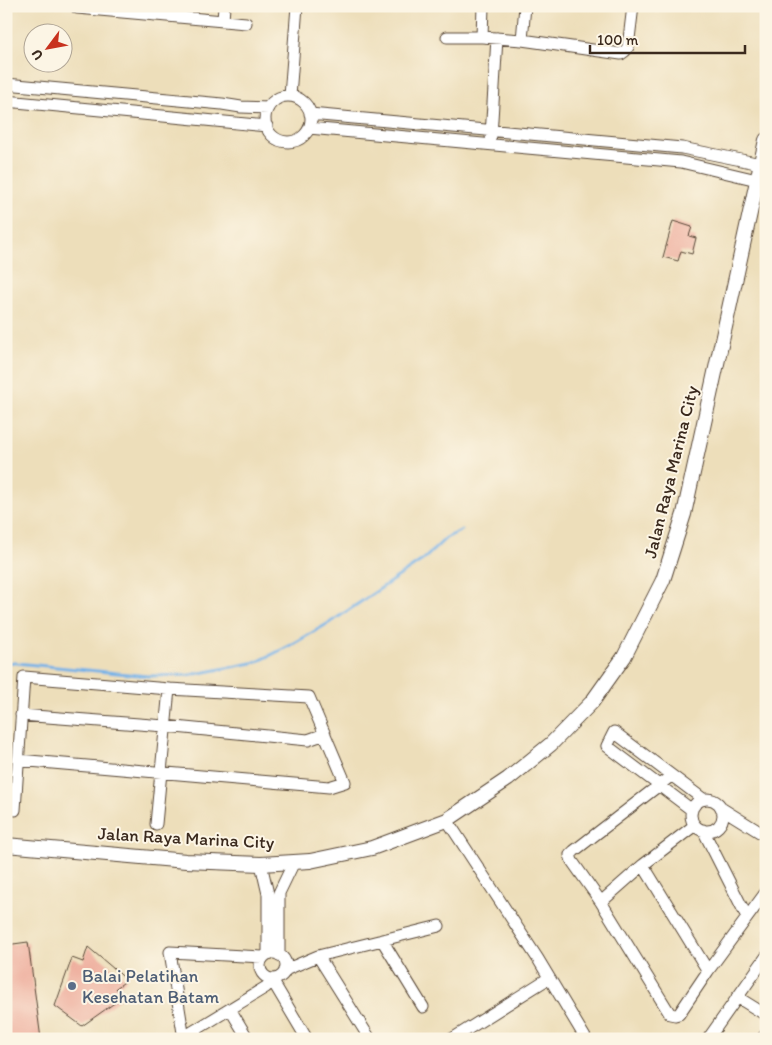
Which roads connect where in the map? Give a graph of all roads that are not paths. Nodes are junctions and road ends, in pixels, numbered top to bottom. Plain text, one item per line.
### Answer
1 (224, 6) edge
2 (297, 6) edge
3 (483, 6) edge
4 (525, 6) edge
5 (633, 6) edge
6 (77, 8) dead end
7 (102, 8) edge
8 (223, 21) junction
9 (246, 22) dead end
10 (448, 37) dead end
11 (482, 37) junction
12 (497, 38) junction
13 (522, 40) junction
14 (6, 84) edge
15 (290, 96) junction
16 (6, 102) edge
17 (268, 108) junction
18 (310, 114) junction
19 (266, 126) junction
20 (309, 128) junction
21 (491, 130) junction
22 (766, 140) edge
23 (491, 145) junction
24 (760, 164) junction
25 (757, 180) junction
26 (169, 690) junction
27 (21, 715) junction
28 (165, 726) junction
29 (325, 734) junction
30 (18, 760) junction
31 (161, 772) junction
32 (671, 776) junction
33 (659, 786) junction
34 (703, 799) junction
35 (721, 808) junction
36 (15, 810) dead end
37 (692, 810) junction
38 (447, 820) junction
39 (156, 824) dead end
40 (699, 827) junction
41 (766, 836) edge
42 (6, 845) edge
43 (294, 862) junction
44 (260, 864) junction
45 (643, 864) junction
46 (766, 892) edge
47 (601, 902) junction
48 (747, 918) junction
49 (439, 926) dead end
50 (382, 940) junction
51 (270, 955) junction
52 (318, 956) junction
53 (766, 956) edge
54 (285, 970) junction
55 (708, 971) junction
56 (549, 978) junction
57 (272, 980) junction
58 (737, 997) junction
59 (423, 1007) dead end
60 (230, 1009) junction
61 (766, 1015) edge
62 (766, 1034) edge
63 (189, 1037) edge
64 (248, 1039) edge
65 (307, 1039) edge
66 (370, 1039) edge
67 (452, 1039) edge
68 (586, 1039) edge
69 (708, 1039) edge
70 (762, 1039) edge

1 - 8 street
2 - 15 street
3 - 11 street
4 - 13 street
5 - 13 street
6 - 7 street
7 - 8 street
8 - 9 street
10 - 11 street
11 - 12 street
12 - 13 street
12 - 21 street
14 - 17 street
15 - 17 street
15 - 18 street
16 - 19 street
17 - 19 street
18 - 20 street
18 - 21 street
19 - 20 street
20 - 23 street
21 - 23 street
21 - 24 street
22 - 24 main road, Jalan Raya Marina City
23 - 25 street
24 - 25 main road, Jalan Raya Marina City
25 - 38 main road, Jalan Raya Marina City
26 - 27 street
26 - 28 street
26 - 29 street
27 - 28 street
27 - 30 street
28 - 29 street
28 - 31 street
29 - 31 street
30 - 31 street
30 - 36 street
31 - 39 street
32 - 33 street
32 - 33 street
32 - 34 street
33 - 37 street
33 - 47 street
34 - 35 street
34 - 37 street
35 - 40 street
35 - 41 street
37 - 40 street
38 - 43 main road, Jalan Raya Marina City
38 - 56 street
40 - 45 street
40 - 48 street
42 - 44 main road, Jalan Raya Marina City
43 - 44 main road, Jalan Raya Marina City
43 - 51 street
44 - 51 street
45 - 47 street
45 - 55 street
46 - 48 street
47 - 55 street
48 - 55 street
49 - 50 street
50 - 52 street
50 - 59 street
51 - 54 street
51 - 57 street
51 - 63 street
52 - 54 street
52 - 66 street
53 - 58 street
54 - 57 street
56 - 67 street
56 - 68 street
57 - 60 street
57 - 65 street
58 - 61 street
58 - 69 street
60 - 63 street
60 - 64 street
62 - 70 street

